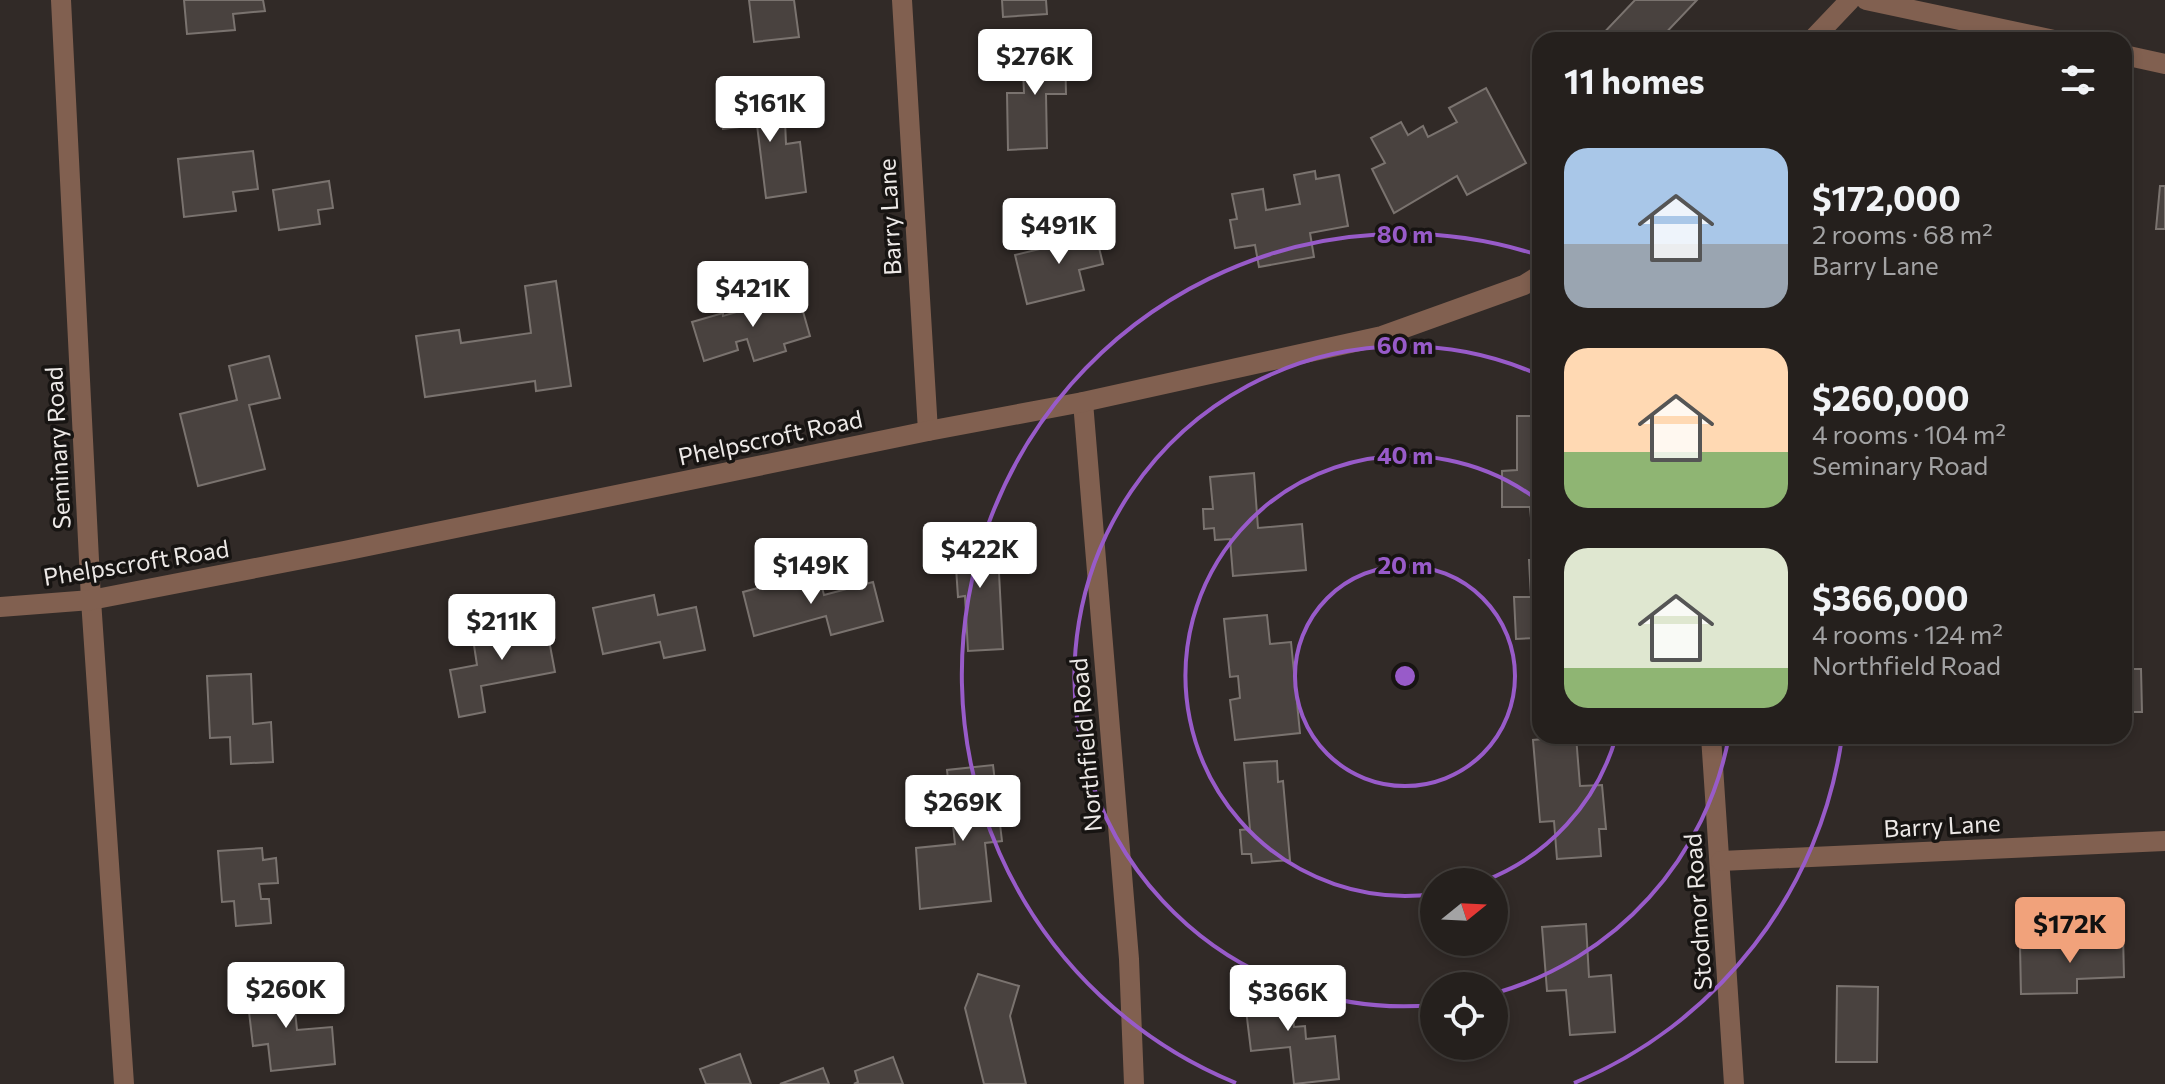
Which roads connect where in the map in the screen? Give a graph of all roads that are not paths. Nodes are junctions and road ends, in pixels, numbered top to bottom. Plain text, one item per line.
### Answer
1 (61, 0) edge
2 (902, 0) edge
3 (1850, 0) edge
4 (1866, 0) edge
5 (1820, 32) edge
6 (2016, 32) edge
7 (2132, 57) edge
8 (2165, 64) edge
9 (1532, 280) edge
10 (1083, 402) junction
11 (928, 431) junction
12 (91, 600) junction
13 (0, 607) edge
14 (1712, 744) edge
15 (2165, 841) edge
16 (1721, 861) junction
17 (124, 1084) edge
18 (1134, 1084) edge
19 (1734, 1084) edge

1 - 12 street, Seminary Road
2 - 11 street, Barry Lane
3 - 5 street
4 - 6 street
7 - 8 street
9 - 10 street, Phelpscroft Road
10 - 11 street, Phelpscroft Road
10 - 18 street, Northfield Road
11 - 12 street, Phelpscroft Road
12 - 13 street, Phelpscroft Road
12 - 17 street, Seminary Road
14 - 16 street, Stodmor Road
15 - 16 street, Barry Lane
16 - 19 street, Stodmor Road

